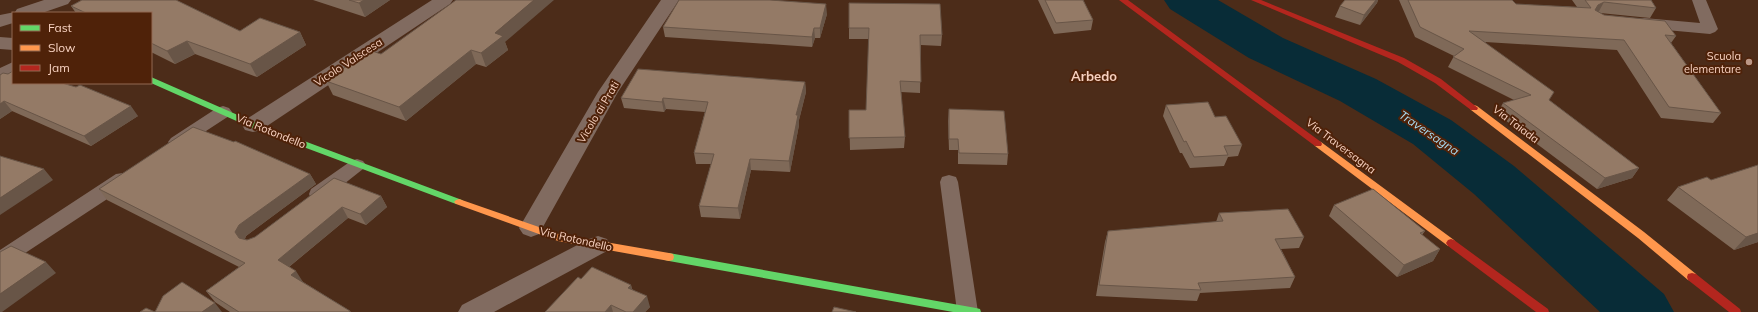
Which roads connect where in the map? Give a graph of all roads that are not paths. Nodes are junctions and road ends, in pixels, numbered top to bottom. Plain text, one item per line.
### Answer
1 (62, 0) edge
2 (444, 0) edge
3 (670, 0) edge
4 (1123, 0) edge
5 (1255, 0) edge
6 (1699, 0) edge
7 (27, 12) edge
8 (12, 17) edge
9 (0, 21) edge
10 (1628, 22) edge
11 (0, 43) edge
12 (12, 44) edge
13 (12, 68) edge
14 (0, 75) edge
15 (152, 80) edge
16 (223, 112) junction
17 (253, 124) junction
18 (164, 151) edge
19 (357, 165) junction
20 (138, 168) edge
21 (948, 182) dead end
22 (302, 206) edge
23 (531, 228) junction
24 (598, 245) junction
25 (0, 260) edge
26 (471, 312) edge
27 (972, 312) edge
28 (1544, 312) edge
29 (1736, 312) edge

1 - 7 street
2 - 17 street, Vicolo Valscesa
3 - 23 street, Vicolo ai Prati
4 - 28 street, Via Traversagna
5 - 29 street, Via Taiada
6 - 10 lane
8 - 9 street
11 - 12 street
13 - 14 lane
15 - 16 street, Via Rotondello
16 - 17 street, Via Rotondello
16 - 18 lane
17 - 19 street, Via Rotondello
19 - 22 lane
19 - 23 street, Via Rotondello
20 - 25 lane
21 - 27 lane
23 - 24 street, Via Rotondello
24 - 26 street
24 - 27 street, Via Rotondello

